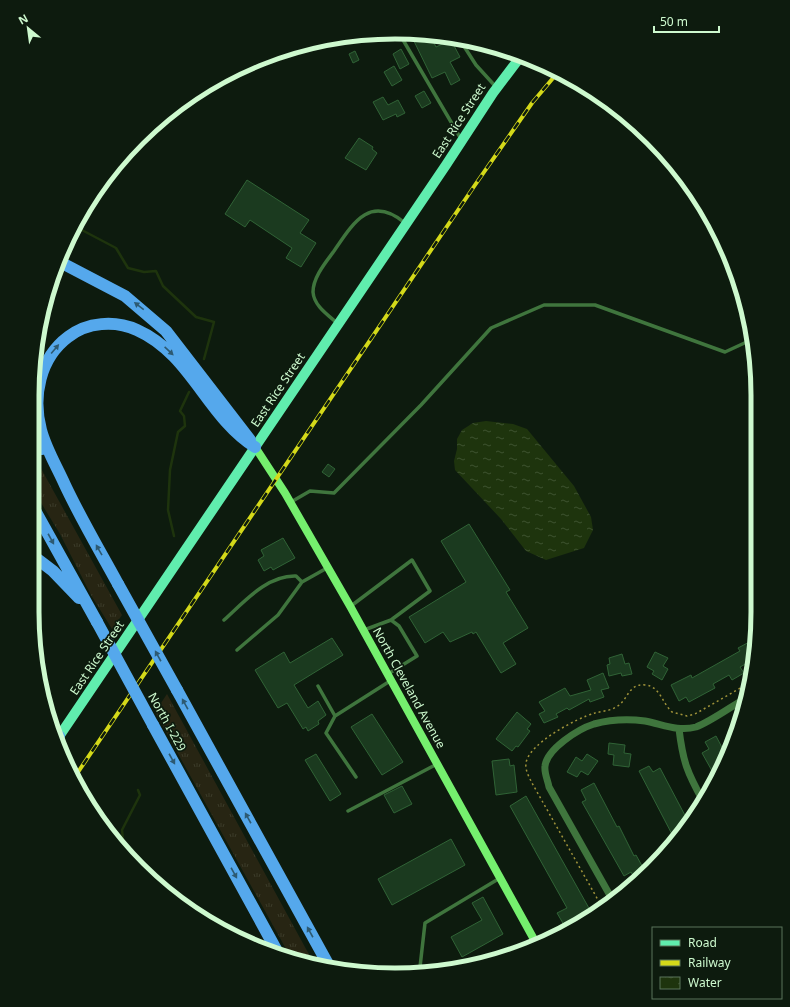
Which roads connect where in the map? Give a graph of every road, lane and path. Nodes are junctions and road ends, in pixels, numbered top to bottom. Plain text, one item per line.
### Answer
1 (403, 39) edge
2 (464, 46) edge
3 (517, 61) edge
4 (497, 88) junction
5 (461, 140) junction
6 (406, 224) junction
7 (64, 264) edge
8 (338, 324) junction
9 (747, 342) edge
10 (39, 387) edge
11 (39, 419) edge
12 (39, 443) edge
13 (255, 448) junction
14 (290, 502) junction
15 (80, 516) junction
16 (39, 517) edge
17 (39, 560) edge
18 (328, 568) junction
19 (302, 582) junction
20 (350, 606) junction
21 (91, 610) junction
22 (224, 620) dead end
23 (391, 620) junction
24 (364, 630) junction
25 (237, 650) dead end
26 (390, 677) junction
27 (318, 686) dead end
28 (743, 687) edge
29 (739, 702) edge
30 (335, 716) junction
31 (679, 729) junction
32 (61, 734) edge
33 (437, 764) junction
34 (356, 777) dead end
35 (700, 795) edge
36 (348, 811) dead end
37 (500, 877) junction
38 (610, 895) edge
39 (600, 903) edge
40 (534, 940) edge
41 (275, 947) edge
42 (326, 961) edge
43 (420, 967) edge

1 - 5 lane
2 - 4 lane
3 - 4 main road, East Rice Street
4 - 5 main road, East Rice Street
5 - 6 main road, East Rice Street
6 - 8 main road, East Rice Street
6 - 8 lane
13 -> 7 highway
8 - 13 main road, East Rice Street
9 - 14 lane
10 -> 13 highway
15 -> 11 highway
12 - 15 highway
13 - 14 street, North Cleveland Avenue
13 - 32 main road, East Rice Street
14 - 18 street, North Cleveland Avenue
42 -> 15 highway, North I-229, bridge
16 -> 21 highway, North I-229
17 - 21 highway
18 - 19 lane
18 - 20 street, North Cleveland Avenue
19 - 22 lane
19 - 25 lane
20 - 23 lane
20 - 24 street, North Cleveland Avenue
21 -> 41 highway, North I-229, bridge
23 - 24 lane
23 - 26 lane
24 - 26 street, North Cleveland Avenue
26 - 30 lane
26 - 33 street, North Cleveland Avenue
27 - 30 lane
28 - 39 path
29 - 31 street
30 - 34 lane
31 - 35 street
31 - 38 street
33 - 36 lane
33 - 37 street, North Cleveland Avenue
37 - 40 street, North Cleveland Avenue
37 - 43 lane

